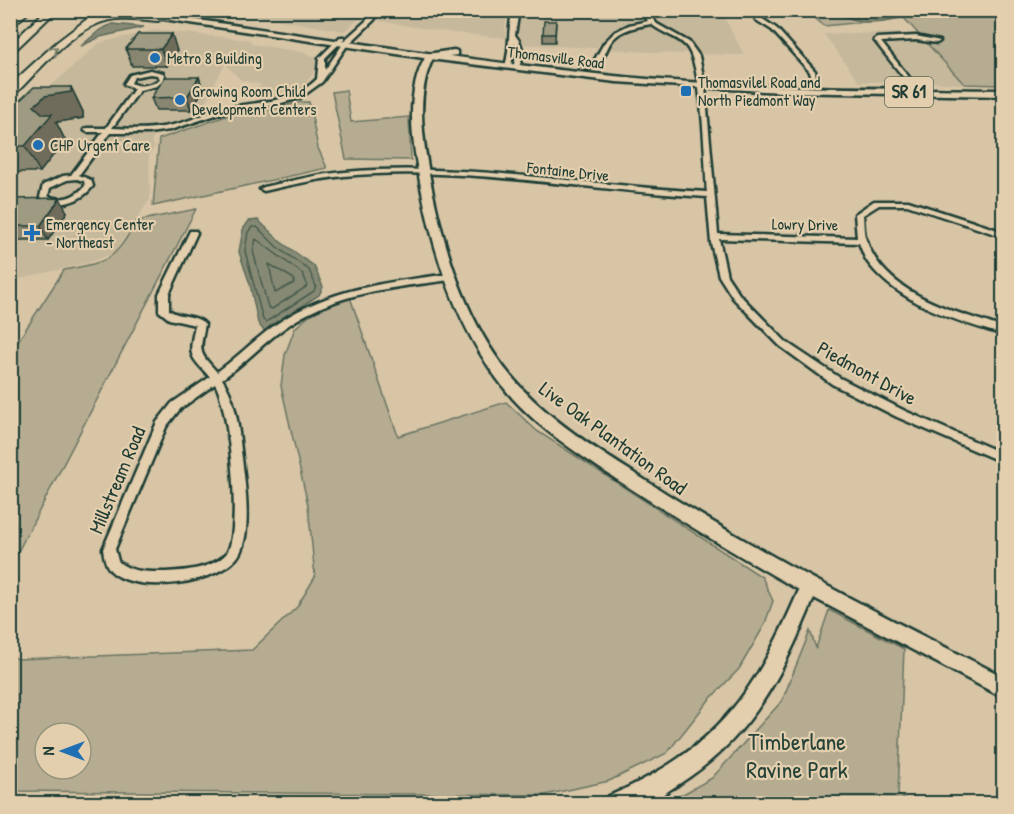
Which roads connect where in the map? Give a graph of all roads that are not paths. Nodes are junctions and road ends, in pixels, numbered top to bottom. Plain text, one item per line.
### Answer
1 (26, 10) edge
2 (52, 10) edge
3 (107, 10) edge
4 (378, 10) edge
5 (516, 10) edge
6 (642, 10) edge
7 (755, 10) edge
8 (208, 14) dead end
9 (158, 18) junction
10 (651, 22) junction
11 (10, 25) edge
12 (80, 28) junction
13 (344, 40) junction
14 (937, 41) dead end
15 (10, 52) edge
16 (426, 52) junction
17 (597, 62) junction
18 (513, 64) junction
19 (582, 69) junction
20 (604, 74) junction
21 (321, 77) junction
22 (701, 82) junction
23 (816, 85) junction
24 (1004, 87) edge
25 (138, 88) junction
26 (915, 89) junction
27 (980, 90) junction
28 (10, 92) edge
29 (1004, 93) edge
30 (87, 130) dead end
31 (108, 130) junction
32 (424, 173) junction
33 (74, 177) junction
34 (264, 189) dead end
35 (710, 195) junction
36 (193, 233) dead end
37 (1004, 235) edge
38 (714, 236) junction
39 (860, 241) junction
40 (450, 277) junction
41 (1004, 332) edge
42 (216, 378) junction
43 (1004, 459) edge
44 (809, 588) junction
45 (1004, 688) edge
46 (617, 804) edge

1 - 11 highway
2 - 15 highway
3 - 9 main road, Thomasville Road / SR 61
3 - 12 highway
4 - 13 street
5 - 18 street
6 - 10 street
7 - 23 street
8 - 13 main road, Thomasville Road / SR 61
9 - 12 highway
9 - 13 main road, Thomasville Road / SR 61
10 - 17 street
10 - 22 street, Piedmont Drive
28 -> 12 highway
13 - 16 main road, Thomasville Road / SR 61
13 - 21 street
13 - 21 street
14 - 26 street
16 - 18 main road, Thomasville Road / SR 61
16 - 18 main road, Thomasville Road / SR 61
16 - 32 street, Live Oak Plantation Road
17 - 19 street
17 - 20 street
18 - 19 main road, Thomasville Road / SR 61
18 - 20 main road, Thomasville Road / SR 61
19 - 20 main road, Thomasville Road / SR 61
20 - 22 main road, Thomasville Road / SR 61
21 - 31 street
22 - 23 main road, Thomasville Road / SR 61
22 - 35 street, Piedmont Drive
23 - 26 main road, Thomasville Road / SR 61
24 - 27 main road, Thomasville Road / SR 61
25 - 25 street
25 - 31 street
26 - 27 main road, Thomasville Road / SR 61
27 - 29 main road, Thomasville Road / SR 61
30 - 31 street
31 - 33 street
32 - 34 street, Fontaine Drive
32 - 35 street, Fontaine Drive
32 - 40 street, Live Oak Plantation Road
33 - 33 street
35 - 38 street, Piedmont Drive
36 - 42 street, Millstream Road
37 - 39 street, Lowry Drive
38 - 39 street, Lowry Drive
38 - 43 street, Piedmont Drive
39 - 41 street
40 - 42 street, Millstream Road
40 - 44 street, Live Oak Plantation Road
42 - 42 street, Millstream Road
44 - 45 street, Live Oak Plantation Road
44 - 46 street

